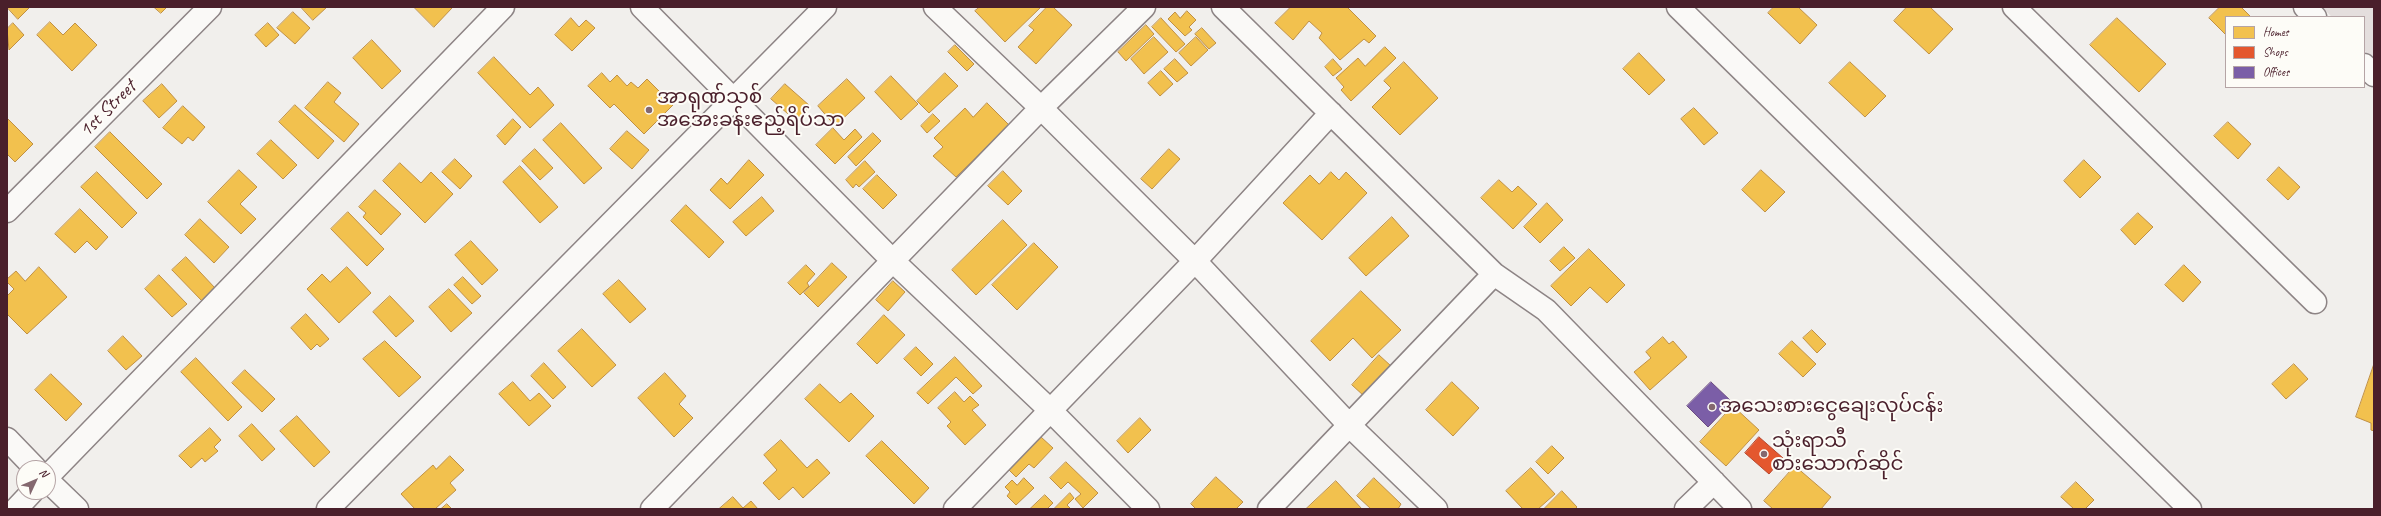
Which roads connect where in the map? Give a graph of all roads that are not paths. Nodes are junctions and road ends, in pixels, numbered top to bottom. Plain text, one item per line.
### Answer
1 (210, 7) edge
2 (503, 7) edge
3 (642, 7) edge
4 (825, 7) edge
5 (935, 7) edge
6 (1144, 7) edge
7 (1223, 7) edge
8 (1678, 7) edge
9 (2014, 7) edge
10 (2305, 7) edge
11 (2314, 16) edge
12 (2365, 66) edge
13 (2374, 75) edge
14 (734, 100) junction
15 (1041, 108) junction
16 (1331, 114) junction
17 (7, 212) edge
18 (894, 262) junction
19 (1195, 262) junction
20 (1494, 274) junction
21 (2315, 302) dead end
22 (1051, 411) junction
23 (1350, 426) junction
24 (7, 439) edge
25 (27, 460) edge
26 (56, 468) edge
27 (1714, 482) junction
28 (56, 489) edge
29 (24, 500) edge
30 (16, 509) edge
31 (77, 509) edge
32 (328, 509) edge
33 (652, 509) edge
34 (955, 509) edge
35 (1148, 509) edge
36 (1269, 509) edge
37 (1436, 509) edge
38 (1686, 509) edge
39 (1740, 509) edge
40 (2190, 509) edge

1 - 17 street, 1st Street
2 - 26 street
3 - 14 street
4 - 14 street
5 - 15 street
6 - 15 street
7 - 16 street
8 - 40 street
9 - 21 street
10 - 11 street
12 - 13 street
14 - 18 street
14 - 32 street
15 - 18 street
15 - 19 street
16 - 19 street
16 - 20 street
18 - 22 street
18 - 33 street
19 - 22 street
19 - 23 street
20 - 23 street
20 - 27 street
22 - 34 street
22 - 35 street
23 - 36 street
23 - 37 street
24 - 25 street
27 - 38 street
27 - 39 street
28 - 31 street
29 - 30 street

